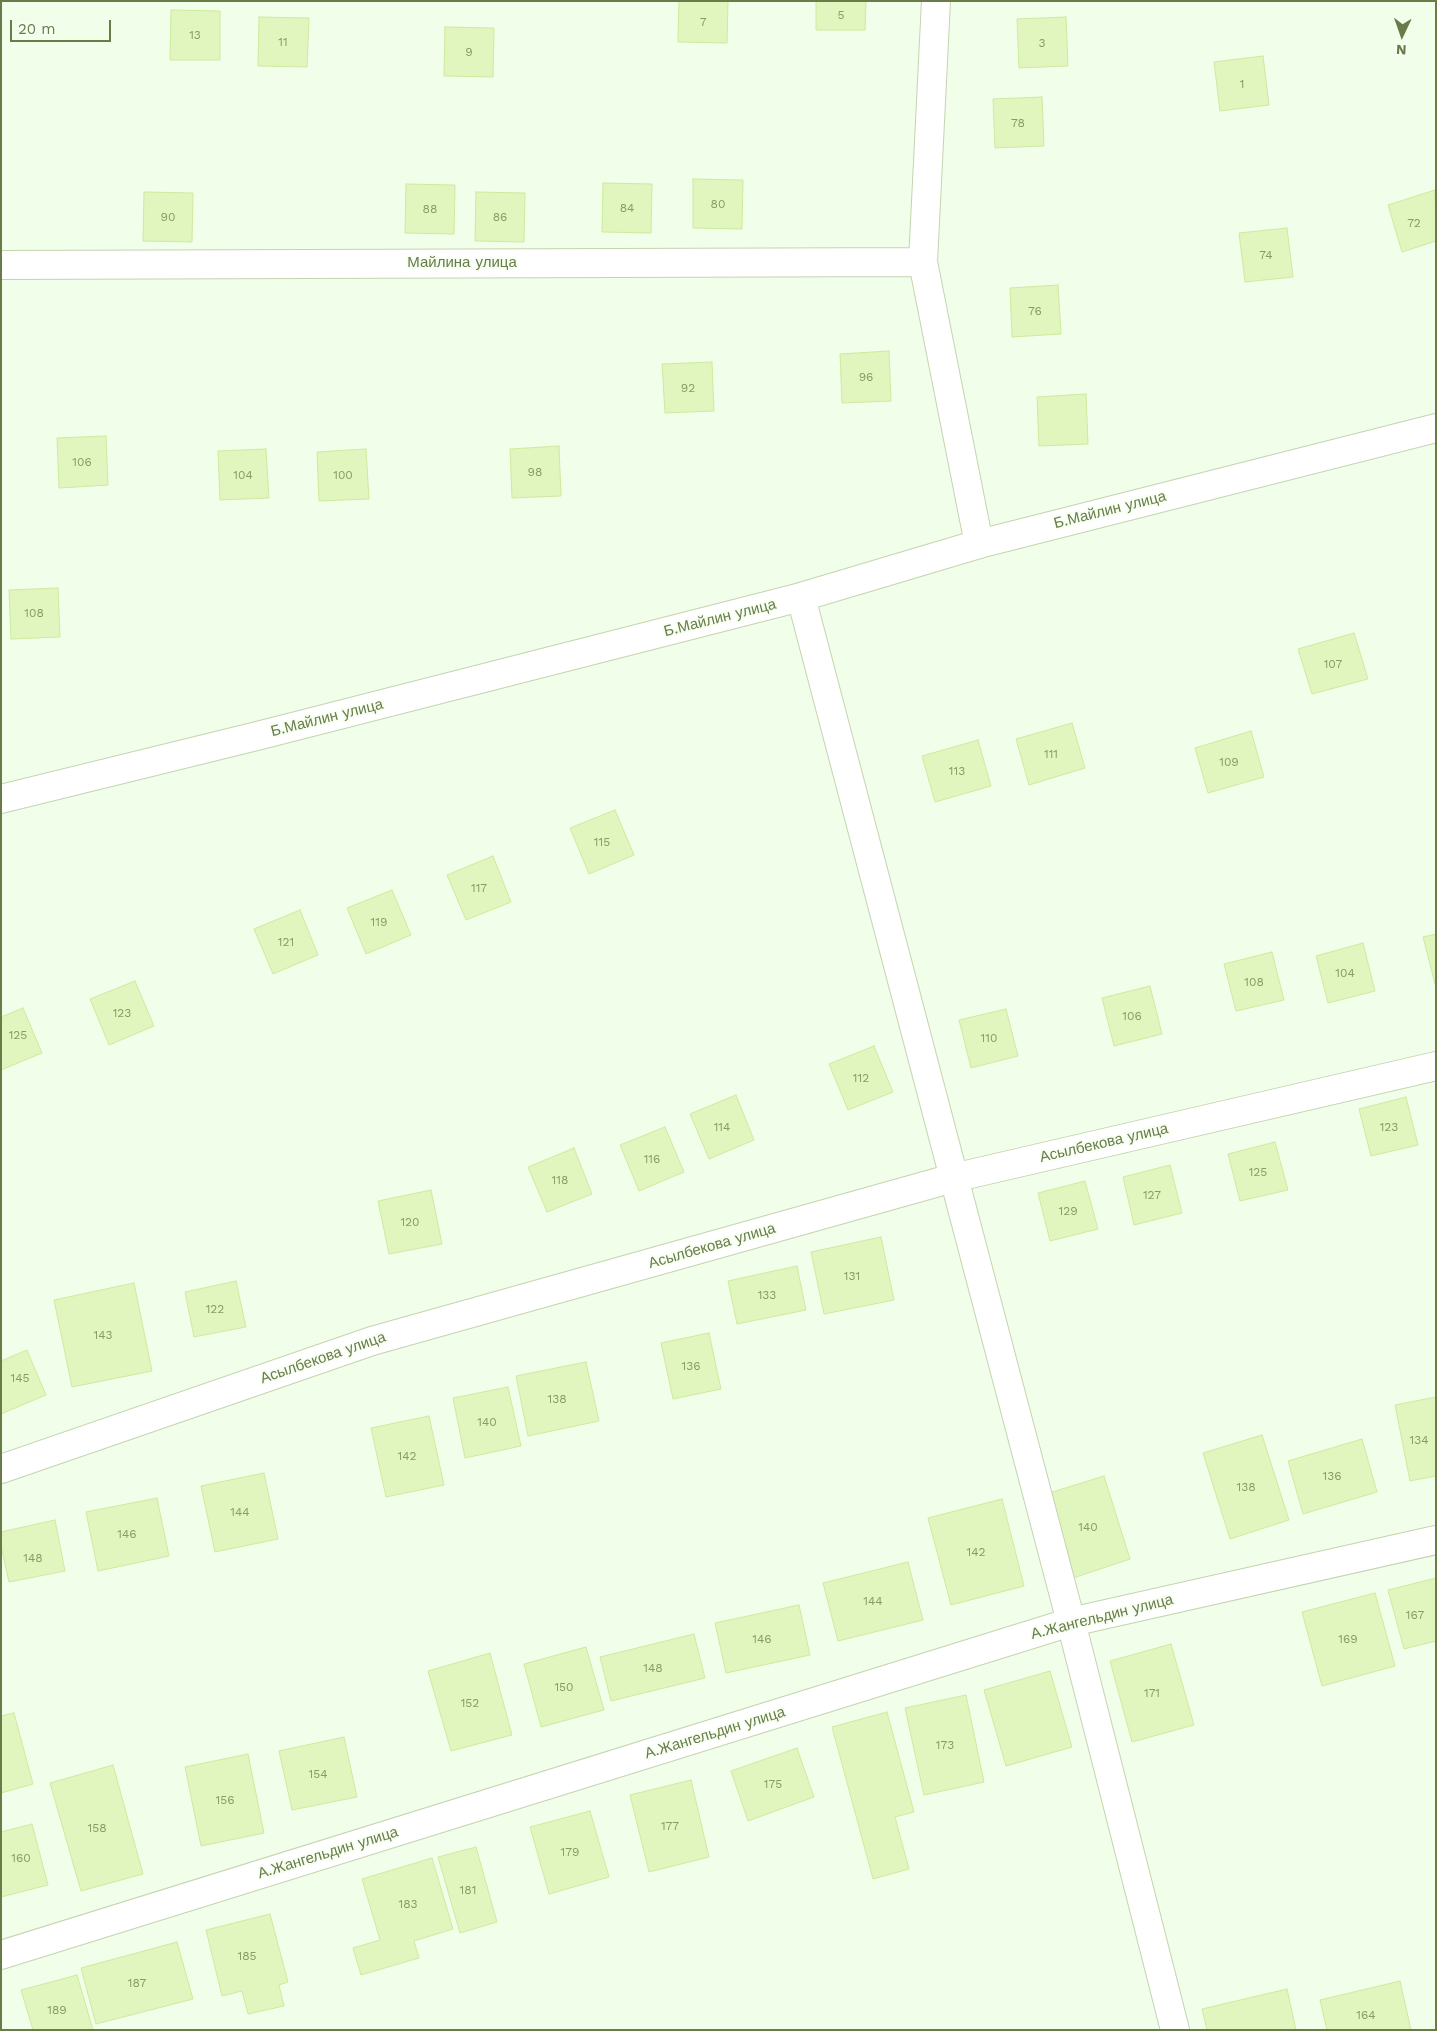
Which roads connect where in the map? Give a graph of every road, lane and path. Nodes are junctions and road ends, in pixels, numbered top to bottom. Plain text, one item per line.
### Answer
1 (936, 1) edge
2 (923, 262) junction
3 (1, 265) edge
4 (1436, 428) edge
5 (979, 544) junction
6 (801, 597) junction
7 (1, 799) edge
8 (1436, 1066) edge
9 (953, 1178) junction
10 (1, 1469) edge
11 (1436, 1540) edge
12 (1071, 1622) junction
13 (1, 1955) edge
14 (1176, 2030) edge

1 - 2 street
2 - 3 street, Майлина улица
2 - 5 street
4 - 5 street, Б.Майлин улица
5 - 6 street, Б.Майлин улица
6 - 7 street, Б.Майлин улица
6 - 9 street
8 - 9 street, Асылбекова улица
9 - 10 street, Асылбекова улица
9 - 12 street
11 - 12 street, А.Жангельдин улица
12 - 13 street, А.Жангельдин улица
12 - 14 street

